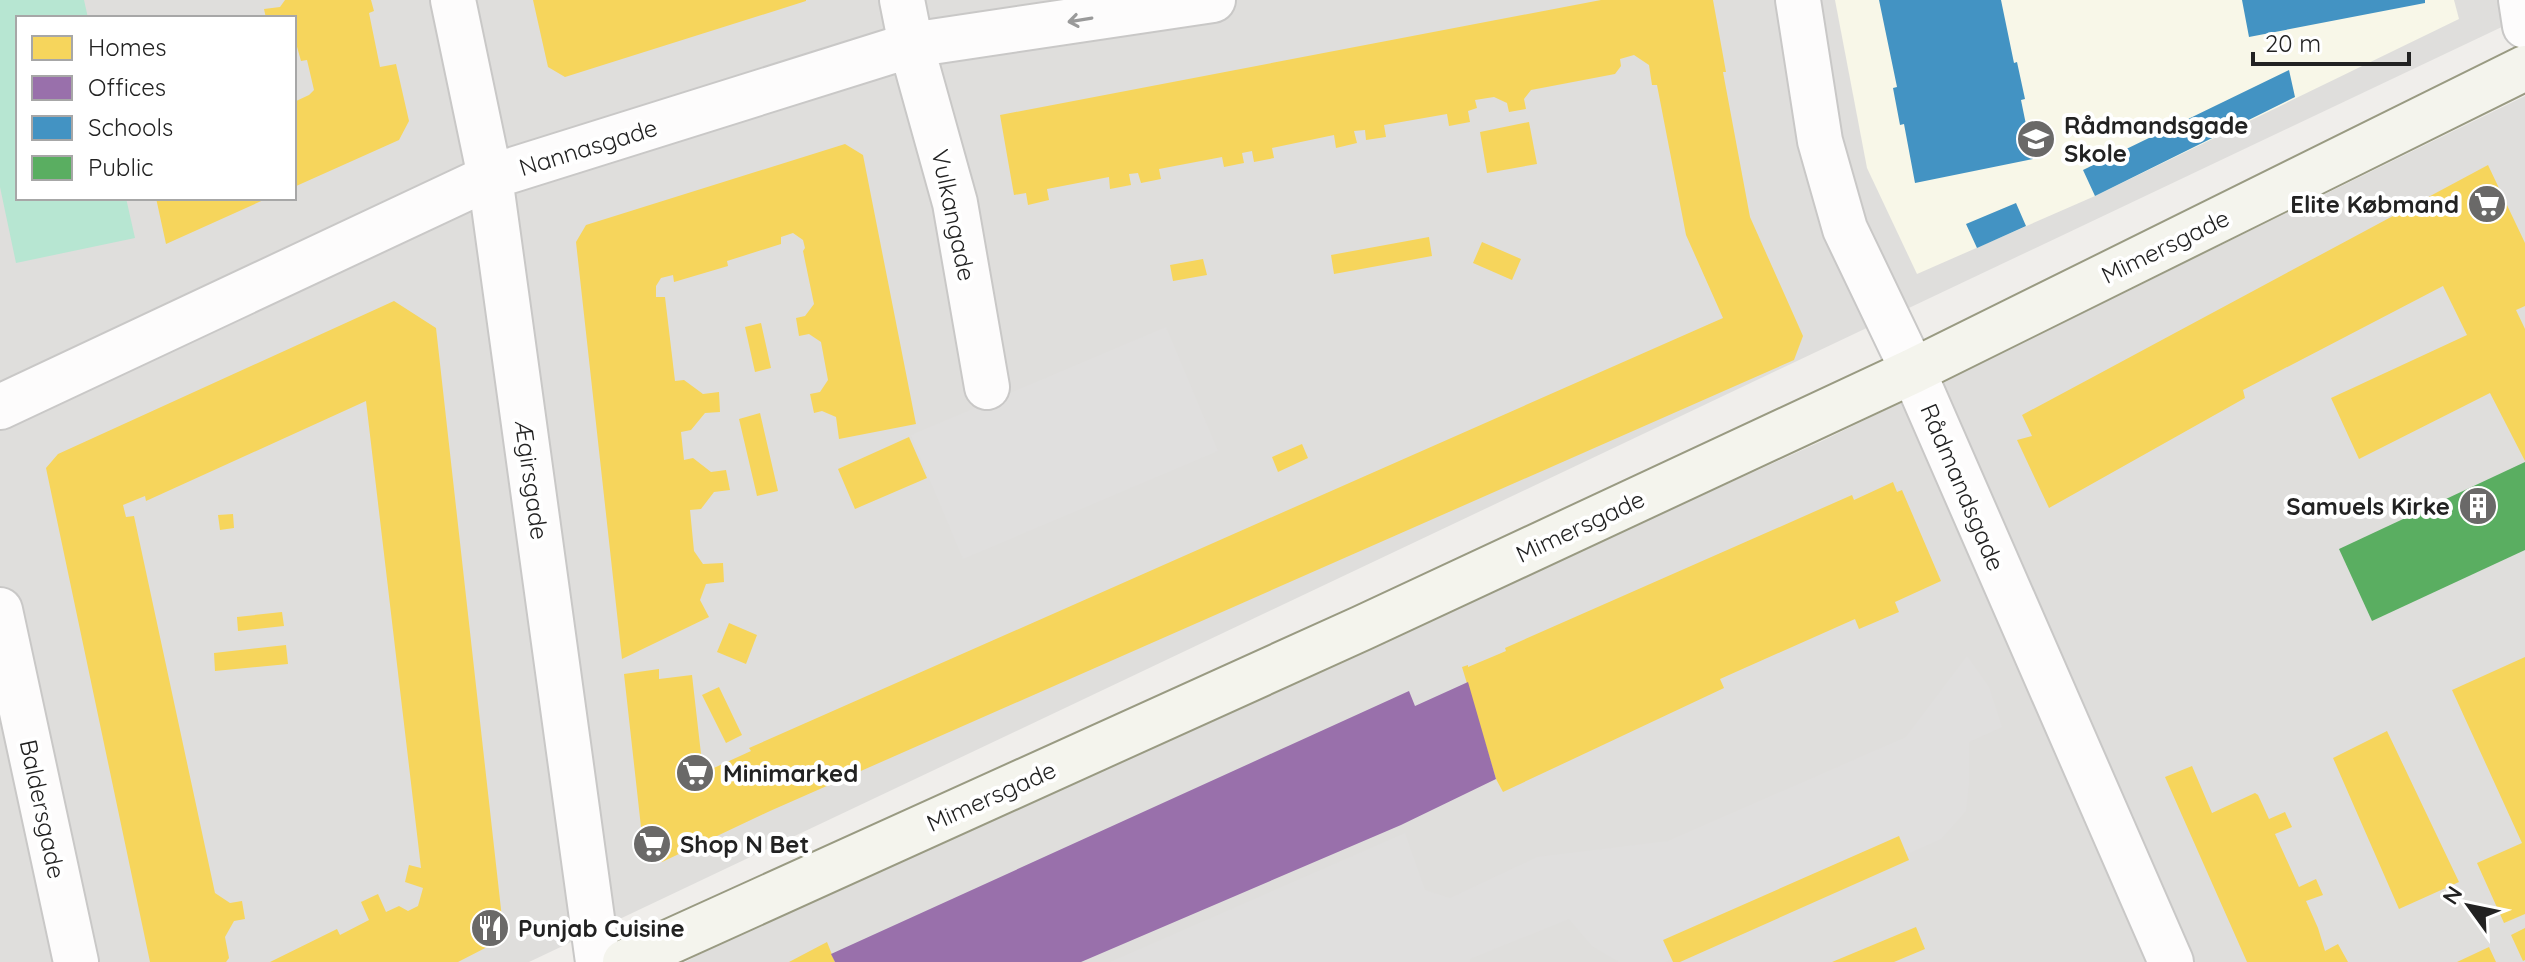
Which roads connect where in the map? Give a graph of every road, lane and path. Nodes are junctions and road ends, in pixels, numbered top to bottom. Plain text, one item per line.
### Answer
1 (453, 0) edge
2 (902, 0) edge
3 (1213, 0) edge
4 (1798, 0) edge
5 (2521, 0) edge
6 (2525, 26) edge
7 (911, 45) junction
8 (2525, 68) edge
9 (490, 177) junction
10 (1913, 371) junction
11 (987, 387) dead end
12 (0, 407) edge
13 (0, 610) edge
14 (76, 962) edge
15 (598, 962) edge
16 (625, 962) edge
17 (2171, 962) edge

1 - 9 street, Ægirsgade
2 - 7 street, Vulkangade
3 -> 7 street, Nannasgade
4 - 10 street, Rådmandsgade
5 - 6 street
7 - 9 street, Nannasgade
7 - 11 street, Vulkangade
8 - 10 street, Mimersgade
9 - 12 street, Nannasgade
9 - 15 street, Ægirsgade
10 - 16 street, Mimersgade
10 - 17 street, Rådmandsgade
13 - 14 street, Baldersgade

